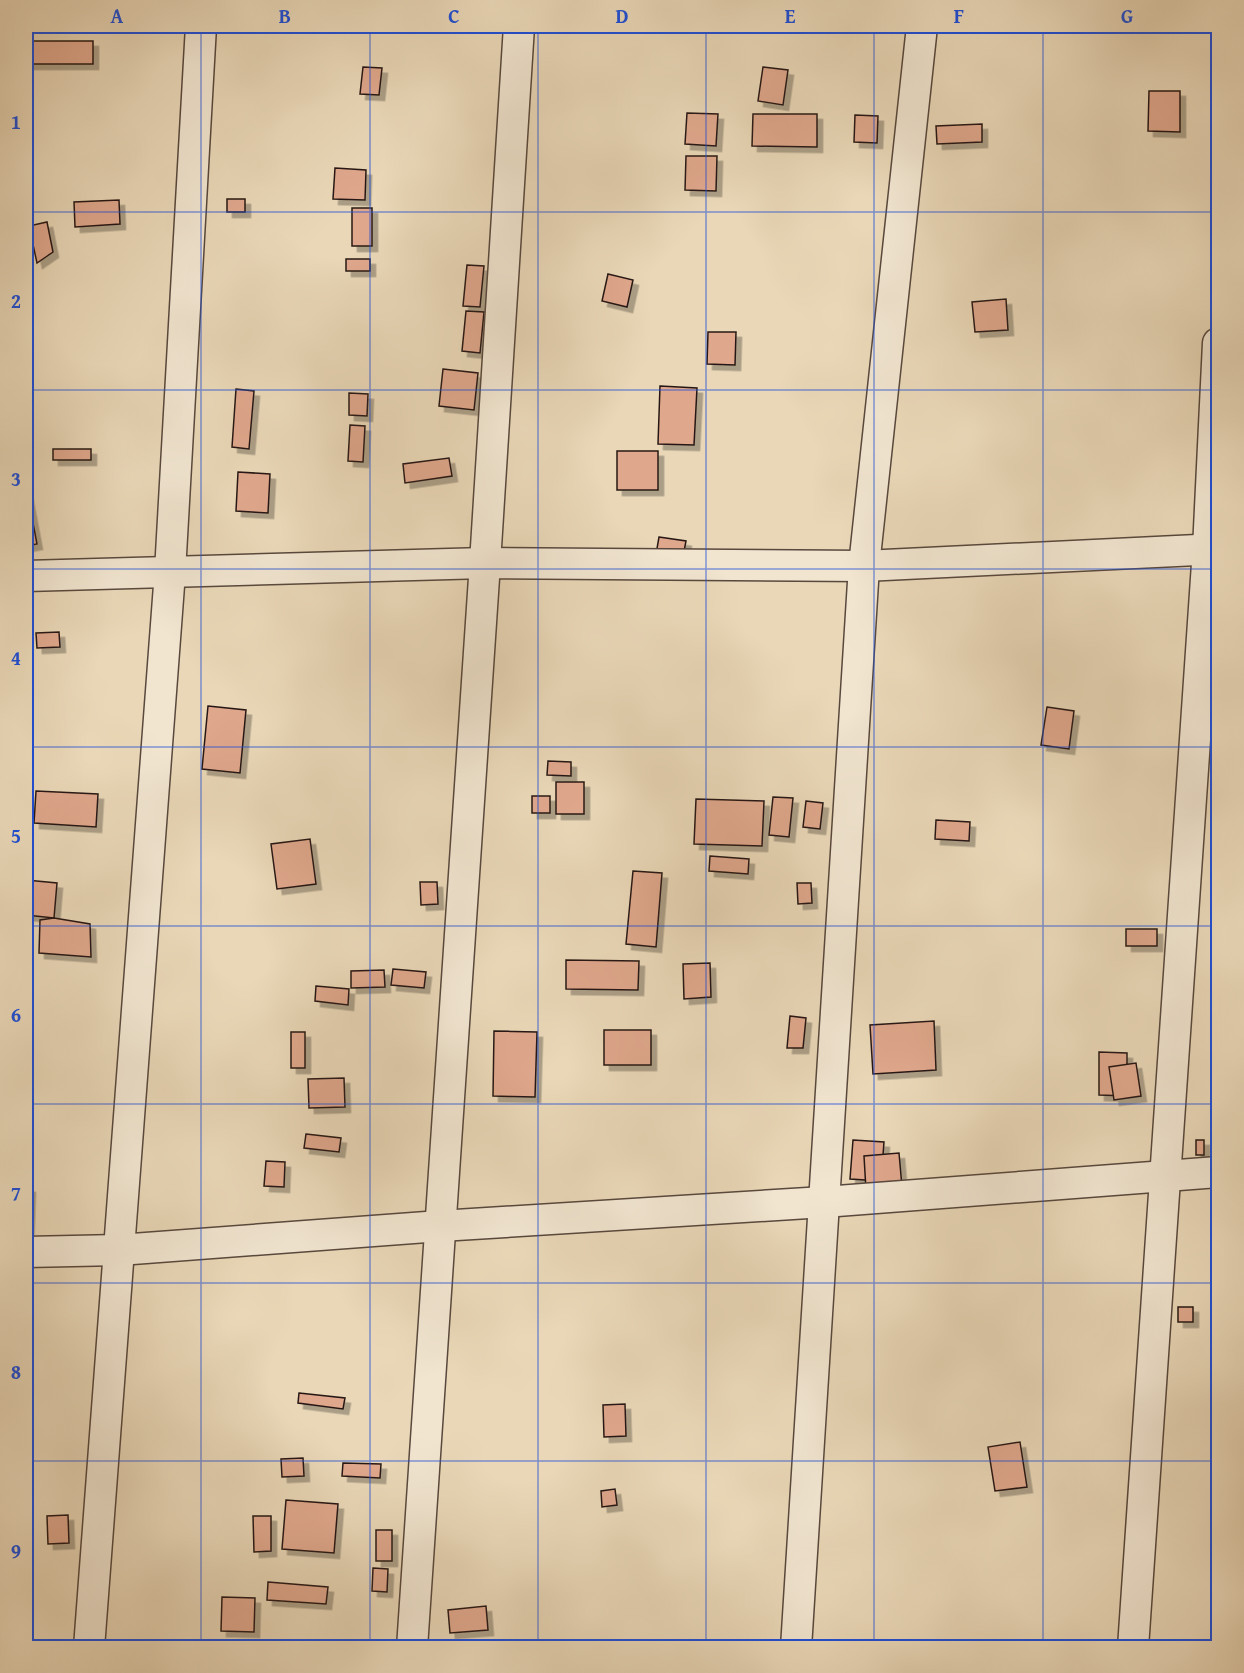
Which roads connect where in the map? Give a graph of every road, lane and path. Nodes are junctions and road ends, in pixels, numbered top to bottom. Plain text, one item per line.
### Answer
1 (201, 26) edge
2 (519, 26) edge
3 (922, 26) edge
4 (1218, 343) edge
5 (1213, 549) edge
6 (485, 563) junction
7 (864, 566) junction
8 (170, 572) junction
9 (26, 576) edge
10 (1218, 1172) edge
11 (1164, 1176) junction
12 (824, 1202) junction
13 (440, 1226) junction
14 (119, 1250) junction
15 (26, 1252) edge
16 (89, 1647) edge
17 (412, 1647) edge
18 (796, 1647) edge
19 (1133, 1647) edge

1 - 8 street
2 - 6 street
3 - 7 street
4 - 5 street
5 - 7 street
5 - 11 street
6 - 7 street
6 - 8 street
6 - 13 street
7 - 12 street
8 - 9 street
8 - 14 street
10 - 11 street
11 - 12 street
11 - 19 street
12 - 13 street
12 - 18 street
13 - 14 street
13 - 17 street
14 - 15 street
14 - 16 street

